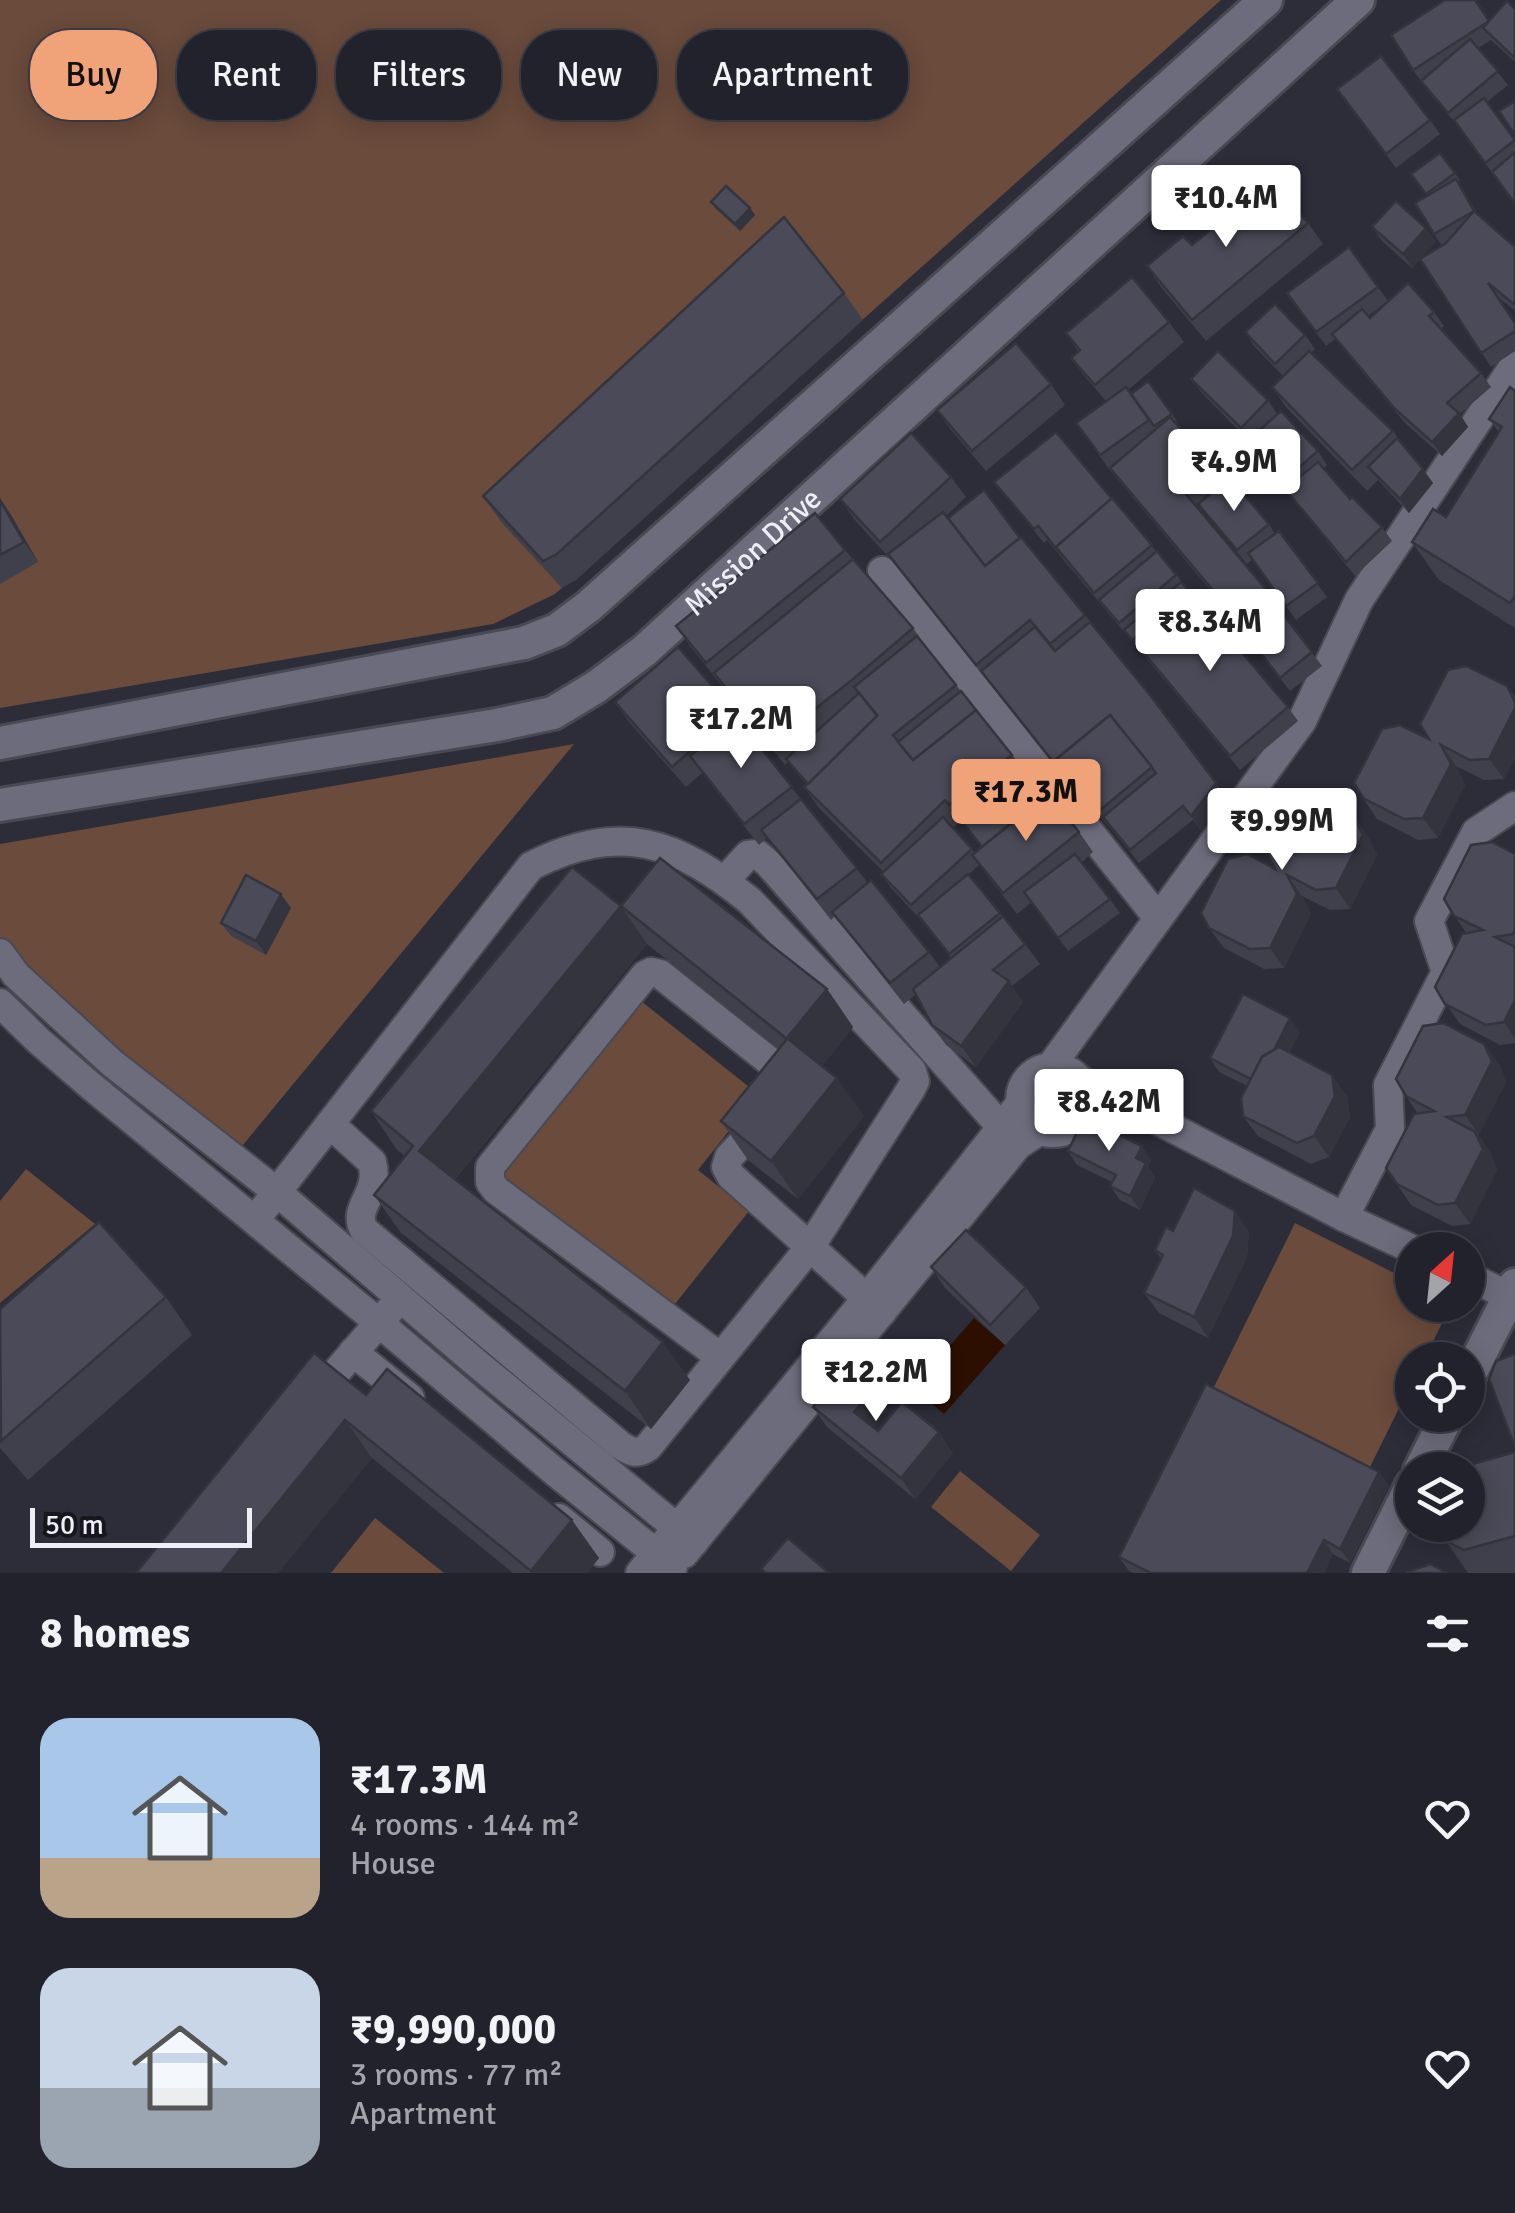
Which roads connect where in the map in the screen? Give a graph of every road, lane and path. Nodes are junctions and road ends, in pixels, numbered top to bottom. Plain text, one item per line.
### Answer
1 (1266, 0) edge
2 (1358, 0) edge
3 (1515, 364) edge
4 (882, 571) dead end
5 (0, 743) edge
6 (0, 805) edge
7 (1515, 806) edge
8 (725, 880) junction
9 (1158, 918) junction
10 (0, 953) edge
11 (0, 1003) edge
12 (114, 1064) junction
13 (1051, 1066) junction
14 (1080, 1080) junction
15 (91, 1086) junction
16 (330, 1124) junction
17 (1019, 1127) junction
18 (277, 1192) junction
19 (1344, 1217) junction
20 (255, 1220) junction
21 (1395, 1241) edge
22 (810, 1247) junction
23 (1485, 1282) edge
24 (1513, 1293) edge
25 (401, 1298) junction
26 (874, 1305) junction
27 (378, 1322) junction
28 (495, 1341) junction
29 (1485, 1346) edge
30 (353, 1352) junction
31 (720, 1356) junction
32 (475, 1362) junction
33 (425, 1411) edge
34 (291, 1426) edge
35 (576, 1446) junction
36 (545, 1490) junction
37 (1395, 1519) edge
38 (685, 1535) junction
39 (600, 1552) dead end
40 (659, 1567) edge
41 (1368, 1573) edge

1 - 5 street
2 - 6 street, Mission Drive
3 - 9 street
4 - 9 street
7 - 19 street
8 - 16 street
8 - 17 street
8 - 22 street
9 - 13 street
10 - 12 street
11 - 15 street
12 - 15 street
12 - 18 street
13 - 14 street
13 - 17 street
14 - 17 street
14 - 19 street
15 - 20 street
16 - 18 street
16 - 28 street
17 - 26 street
18 - 20 street
18 - 25 street
19 - 21 street
20 - 27 street
22 - 26 street
22 - 31 street
22 - 31 street
23 - 24 street
24 - 29 street
25 - 27 street
25 - 32 street
26 - 38 street
27 - 30 street
27 - 36 street
28 - 31 street
28 - 32 street
30 - 33 street
30 - 34 street
32 - 35 street
35 - 36 street
35 - 38 street
36 - 39 street
36 - 40 street
37 - 41 street
38 - 40 street

